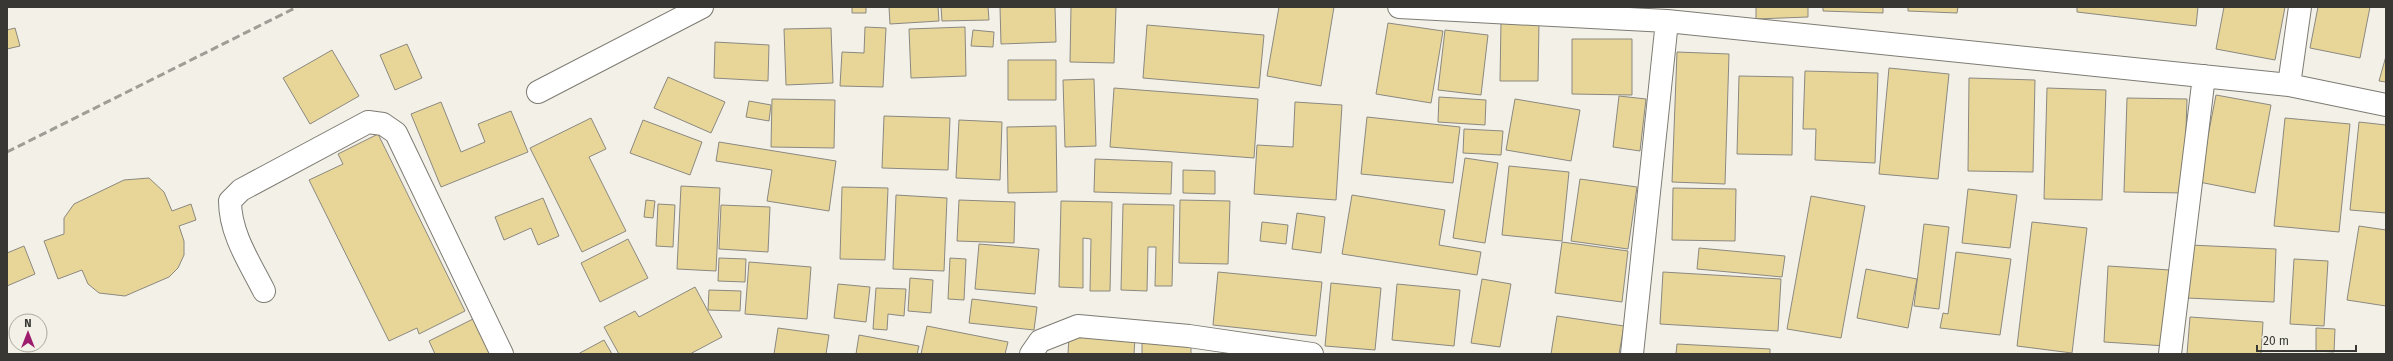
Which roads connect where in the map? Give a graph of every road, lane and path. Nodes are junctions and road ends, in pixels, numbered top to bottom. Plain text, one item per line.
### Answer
1 (702, 7) edge
2 (1399, 7) edge
3 (2300, 7) edge
4 (1667, 21) junction
5 (2204, 76) junction
6 (2289, 85) junction
7 (538, 92) dead end
8 (2386, 105) edge
9 (264, 292) dead end
10 (502, 354) edge
11 (1031, 354) edge
12 (1312, 354) edge
13 (1632, 354) edge
14 (2170, 354) edge

1 - 7 street
2 - 4 street
3 - 6 street
4 - 5 street
4 - 13 street
5 - 6 street
5 - 14 street
6 - 8 street
9 - 10 street
11 - 12 street

